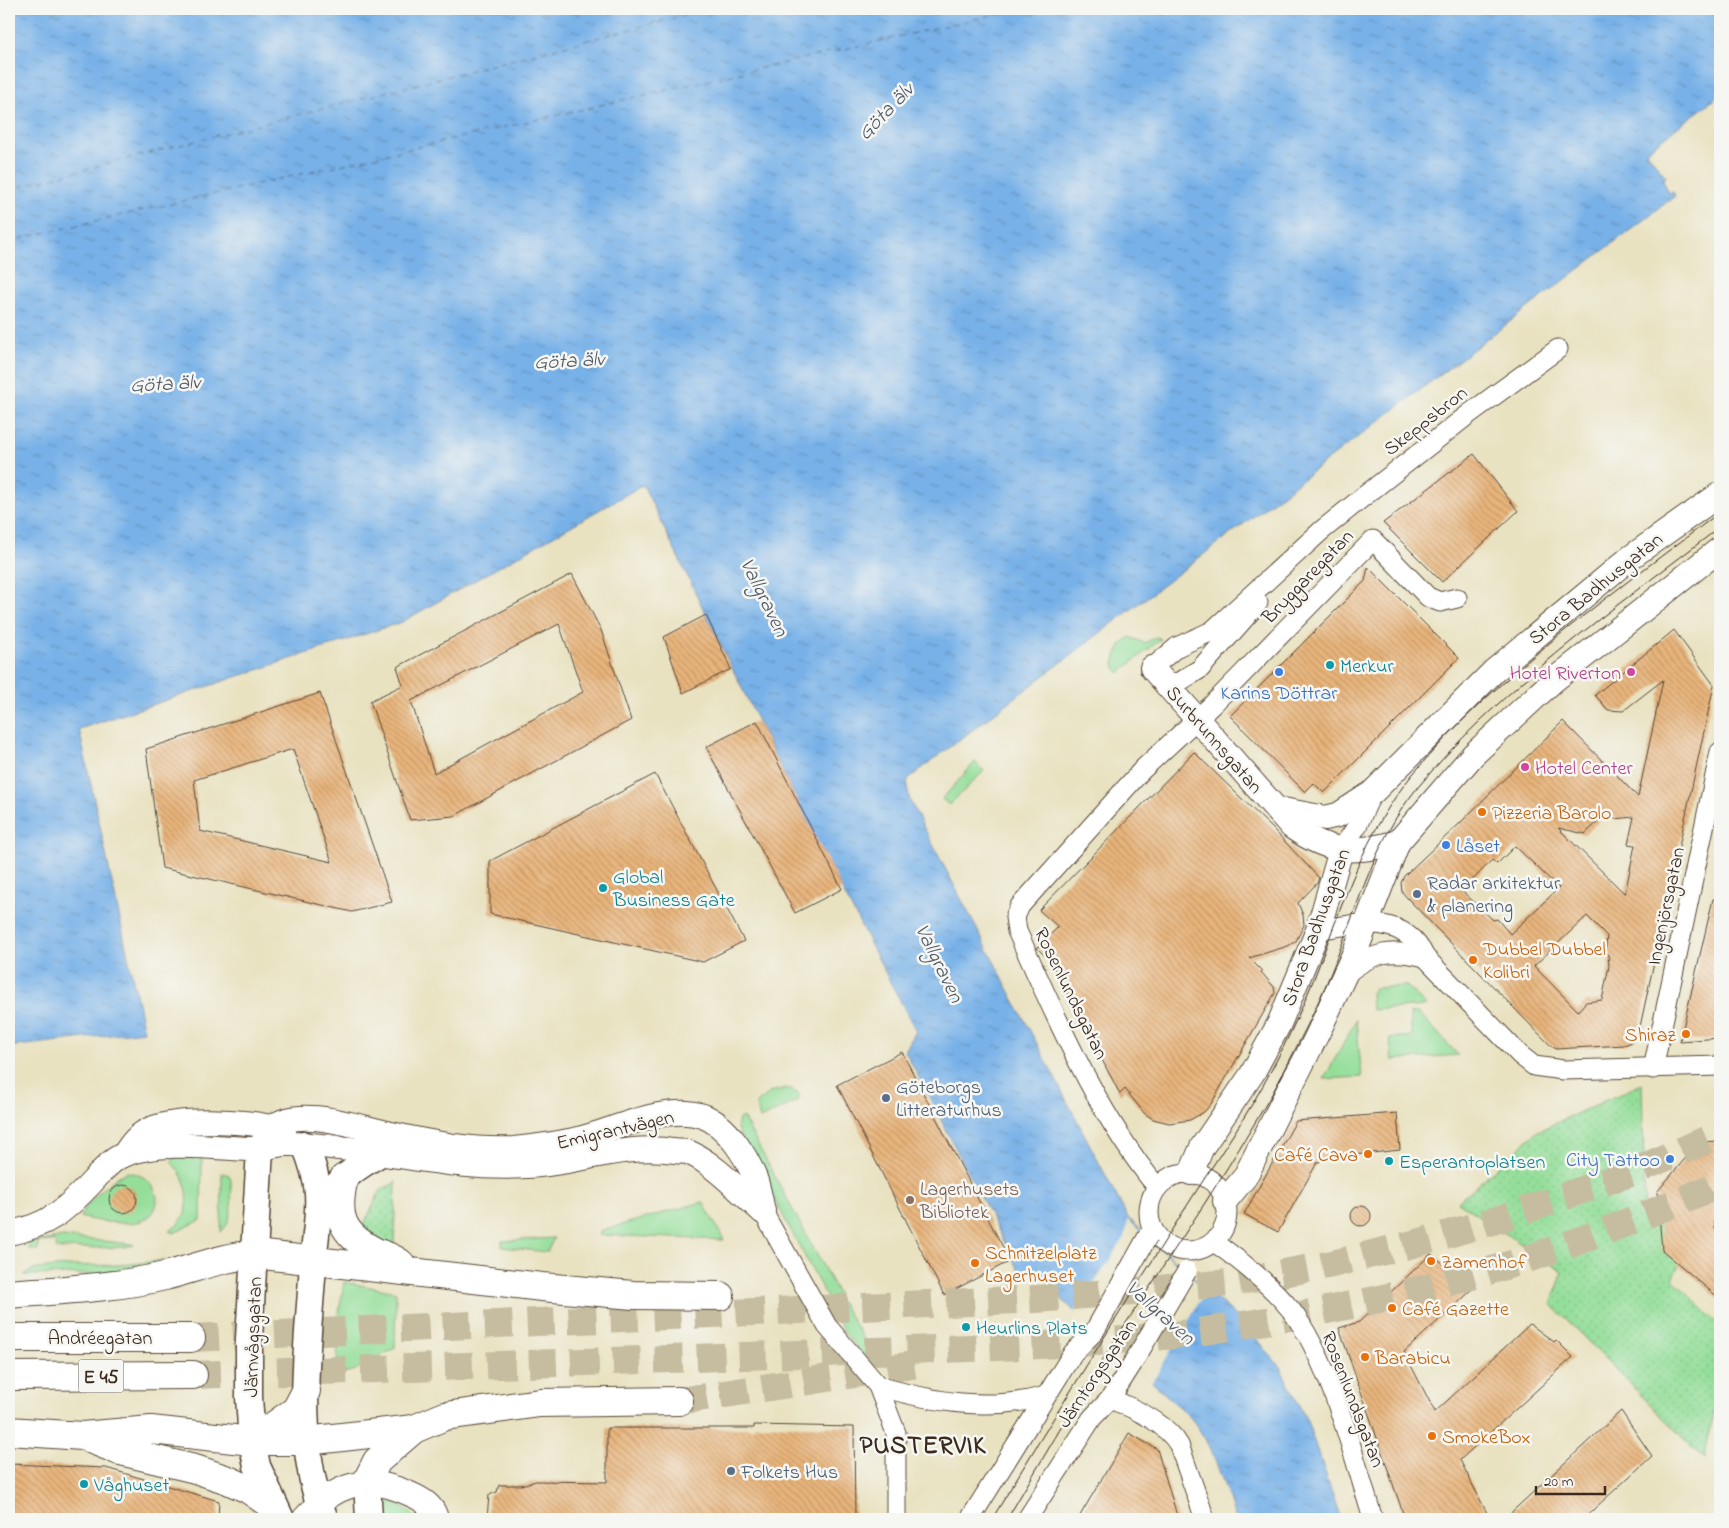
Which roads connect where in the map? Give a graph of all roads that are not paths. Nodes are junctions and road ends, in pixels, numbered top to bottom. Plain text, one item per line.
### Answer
1 (1558, 349) dead end
2 (1720, 494) edge
3 (1321, 531) junction
4 (1720, 549) edge
5 (1456, 598) dead end
6 (1152, 668) joint
7 (1171, 687) junction
8 (1196, 718) junction
9 (1720, 752) edge
10 (1372, 793) junction
11 (1278, 809) junction
12 (1398, 842) junction
13 (1341, 850) junction
14 (1367, 924) junction
15 (1318, 930) junction
16 (1425, 956) junction
17 (1343, 976) junction
18 (1720, 1066) edge
19 (1653, 1069) junction
20 (263, 1134) junction
21 (305, 1145) junction
22 (379, 1154) junction
23 (1191, 1173) junction
24 (344, 1178) junction
25 (1157, 1187) junction
26 (1225, 1201) junction
27 (763, 1212) junction
28 (319, 1214) junction
29 (1150, 1232) junction
30 (9, 1233) edge
31 (1207, 1246) junction
32 (255, 1254) junction
33 (314, 1261) junction
34 (406, 1271) junction
35 (9, 1294) edge
36 (720, 1296) dead end
37 (9, 1338) edge
38 (191, 1338) tunnel mouth
39 (192, 1375) tunnel mouth
40 (9, 1376) edge
41 (878, 1386) junction
42 (306, 1391) junction
43 (1046, 1396) junction
44 (1110, 1399) junction
45 (679, 1401) tunnel mouth
46 (414, 1429) junction
47 (9, 1431) edge
48 (82, 1436) junction
49 (252, 1441) junction
50 (306, 1441) junction
51 (367, 1481) junction
52 (277, 1513) edge
53 (316, 1514) edge
54 (369, 1519) edge
55 (436, 1519) edge
56 (896, 1519) edge
57 (970, 1519) edge
58 (1027, 1519) edge
59 (1205, 1519) edge
60 (1373, 1519) edge

1 - 3 street, Skeppsbron
2 - 10 street, Stora Badhusgatan
3 - 6 street, Skeppsbron
3 - 7 street, Skeppsbron
4 - 12 street, Stora Badhusgatan
5 - 8 street, Bryggaregatan
6 - 7 street, Surbrunnsgatan
7 - 8 street, Surbrunnsgatan
8 - 11 street, Surbrunnsgatan
8 - 25 street, Rosenlundsgatan
9 - 19 street, Ingenjörsgatan
10 - 11 street, Surbrunnsgatan
10 - 13 street, Stora Badhusgatan
11 - 13 street, Surbrunnsgatan
12 - 13 street, Surbrunnsgatan
12 - 14 street, Stora Badhusgatan
13 - 15 street, Stora Badhusgatan
14 - 15 street
14 - 16 street
14 - 17 street, Stora Badhusgatan
15 - 23 street, Stora Badhusgatan
16 - 17 street
16 - 19 street
17 - 26 street, Stora Badhusgatan
18 - 19 street
20 - 21 street
20 - 27 street, Emigrantvägen
20 - 30 street, Emigrantvägen
20 - 32 main road, Järnvågsgatan
21 - 22 street, Emigrantvägen
21 - 28 main road
22 - 24 main road
22 - 27 street, Emigrantvägen
23 - 25 street
23 - 26 street
24 - 28 main road
24 - 34 highway
25 - 29 street
26 - 31 street
27 - 41 street
28 - 33 main road
29 - 31 street
29 - 43 street, Järntorgsgatan, bridge
31 - 44 street, Järntorgsgatan, bridge
31 - 60 street, Rosenlundsgatan
32 - 33 highway
32 - 35 highway
32 - 49 main road, Järnvågsgatan
33 - 34 highway
33 - 42 main road
34 - 36 highway
37 - 38 highway, Andréegatan / E 45
39 - 40 highway, Andréegatan / E 45
41 - 43 street
41 - 56 street
42 - 49 highway
42 - 50 main road
43 - 57 street, Järntorgsgatan
44 - 58 street, Järntorgsgatan
44 - 59 street
45 - 46 highway
46 - 50 highway
46 - 51 highway
47 - 48 highway
48 - 49 highway
48 - 52 highway
49 - 50 highway
49 - 52 main road, Järnvågsgatan
50 - 53 main road
51 - 53 street
51 - 54 main road
51 - 55 street

